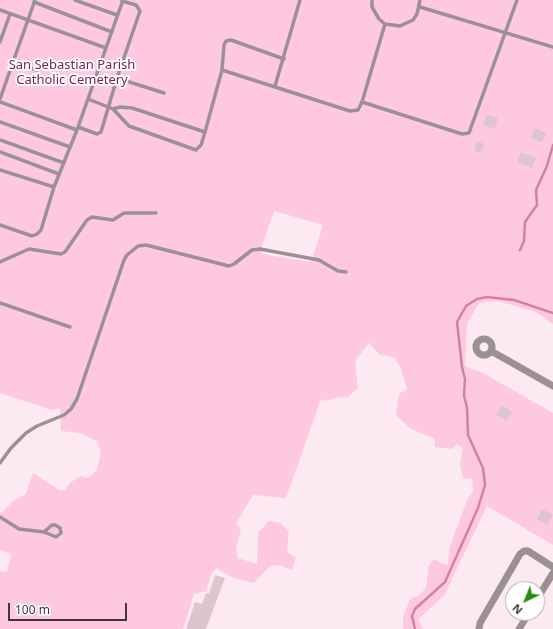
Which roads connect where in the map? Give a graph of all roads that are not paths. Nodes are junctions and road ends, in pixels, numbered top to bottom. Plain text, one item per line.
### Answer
1 (75, 0) edge
2 (300, 0) edge
3 (372, 0) edge
4 (420, 0) edge
5 (517, 0) edge
6 (34, 1) edge
7 (122, 1) edge
8 (420, 7) junction
9 (0, 10) edge
10 (10, 14) junction
11 (117, 15) junction
12 (27, 20) junction
13 (385, 24) junction
14 (506, 31) junction
15 (112, 32) junction
16 (0, 42) edge
17 (553, 47) edge
18 (106, 48) junction
19 (284, 58) junction
20 (14, 63) junction
21 (37, 70) dead end
22 (222, 70) junction
23 (117, 78) junction
24 (275, 86) junction
25 (164, 93) dead end
26 (88, 98) junction
27 (0, 101) edge
28 (362, 102) junction
29 (108, 107) junction
30 (113, 109) junction
31 (0, 122) edge
32 (78, 128) junction
33 (204, 132) junction
34 (0, 140) edge
35 (70, 147) junction
36 (0, 152) edge
37 (64, 163) junction
38 (0, 170) edge
39 (59, 174) junction
40 (54, 187) junction
41 (156, 213) dead end
42 (0, 224) edge
43 (0, 262) edge
44 (346, 272) dead end
45 (0, 303) edge
46 (70, 327) dead end
47 (491, 351) dead end
48 (553, 386) edge
49 (0, 463) edge
50 (0, 517) edge
51 (44, 532) junction
52 (553, 567) edge
53 (553, 573) edge
54 (545, 586) edge
55 (479, 629) edge

1 - 11 lane
2 - 19 lane
3 - 13 lane
4 - 8 lane
5 - 14 lane
6 - 12 lane
6 - 15 lane
7 - 11 lane
7 - 23 lane
8 - 13 lane
8 - 14 lane
9 - 10 lane
10 - 12 lane
10 - 16 lane
11 - 15 lane
12 - 18 lane
12 - 20 lane
13 - 28 lane
14 - 17 lane
14 - 28 lane
15 - 18 lane
18 - 26 lane
19 - 22 lane
19 - 24 lane
20 - 21 lane
20 - 27 lane
22 - 24 lane
22 - 33 lane
23 - 25 lane
23 - 29 lane
24 - 28 lane
26 - 29 lane
26 - 32 lane
27 - 32 lane
29 - 30 lane
29 - 32 lane
30 - 33 lane
30 - 33 lane
31 - 35 lane
32 - 35 lane
34 - 37 lane
35 - 37 lane
36 - 39 lane
37 - 39 lane
38 - 40 lane
39 - 40 lane
40 - 42 lane
41 - 43 lane
44 - 49 lane
45 - 46 lane
47 - 48 street
50 - 51 lane
51 - 51 lane
52 - 55 street
53 - 54 street

